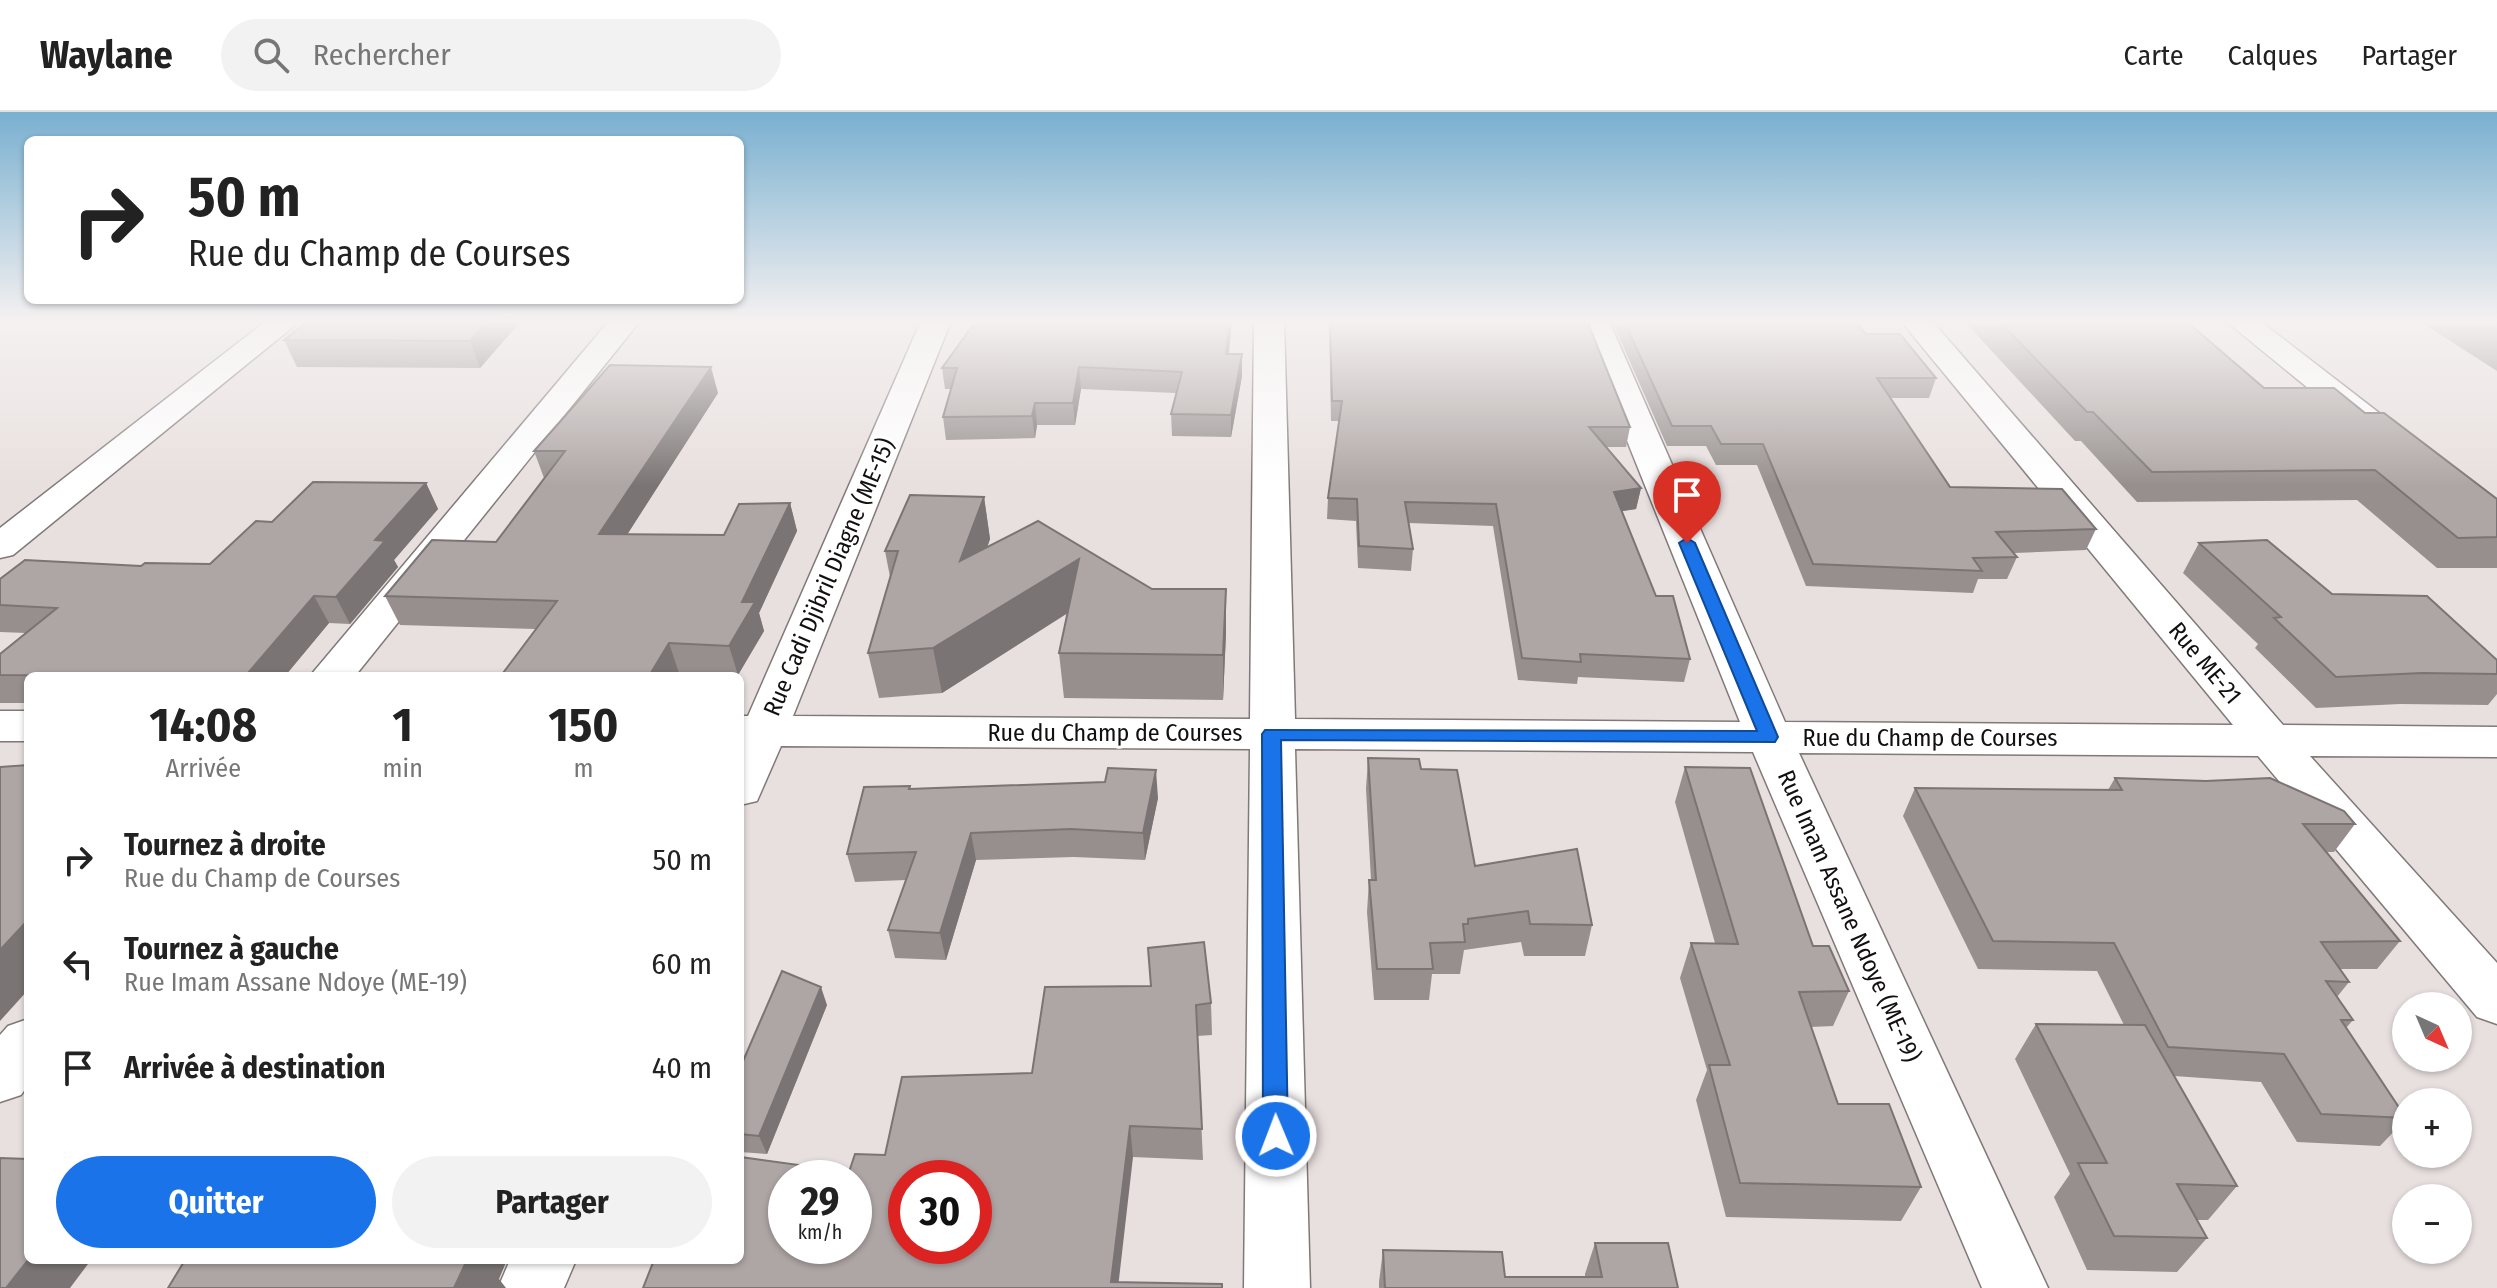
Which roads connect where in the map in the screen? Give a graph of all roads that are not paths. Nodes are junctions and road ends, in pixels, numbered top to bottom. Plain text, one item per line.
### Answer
1 (216, 376) edge
2 (580, 376) edge
3 (911, 376) edge
4 (1269, 376) edge
5 (1617, 376) edge
6 (1962, 376) edge
7 (2311, 376) edge
8 (2400, 445) edge
9 (0, 547) edge
10 (335, 672) edge
11 (0, 726) edge
12 (24, 726) edge
13 (752, 731) edge
14 (1272, 734) junction
15 (1769, 737) junction
16 (2271, 741) junction
17 (2497, 742) edge
18 (744, 770) edge
19 (2497, 1001) edge
20 (24, 1048) edge
21 (0, 1077) edge
22 (541, 1264) edge
23 (531, 1288) edge
24 (1277, 1288) edge
25 (2015, 1288) edge

1 - 9 street
2 - 10 street
3 - 13 street, Rue Cadi Djibril Diagne (ME-15)
4 - 14 street
5 - 15 street, Rue Imam Assane Ndoye (ME-19)
6 - 16 street, Rue ME-21
7 - 8 street
11 - 12 street
13 - 14 street, Rue du Champ de Courses
13 - 18 street, Rue Cadi Djibril Diagne (ME-15)
14 - 15 street, Rue du Champ de Courses
14 - 24 street
15 - 16 street, Rue du Champ de Courses
15 - 25 street, Rue Imam Assane Ndoye (ME-19)
16 - 17 street, Rue du Champ de Courses
16 - 19 street, Rue ME-21
20 - 21 street
22 - 23 street

